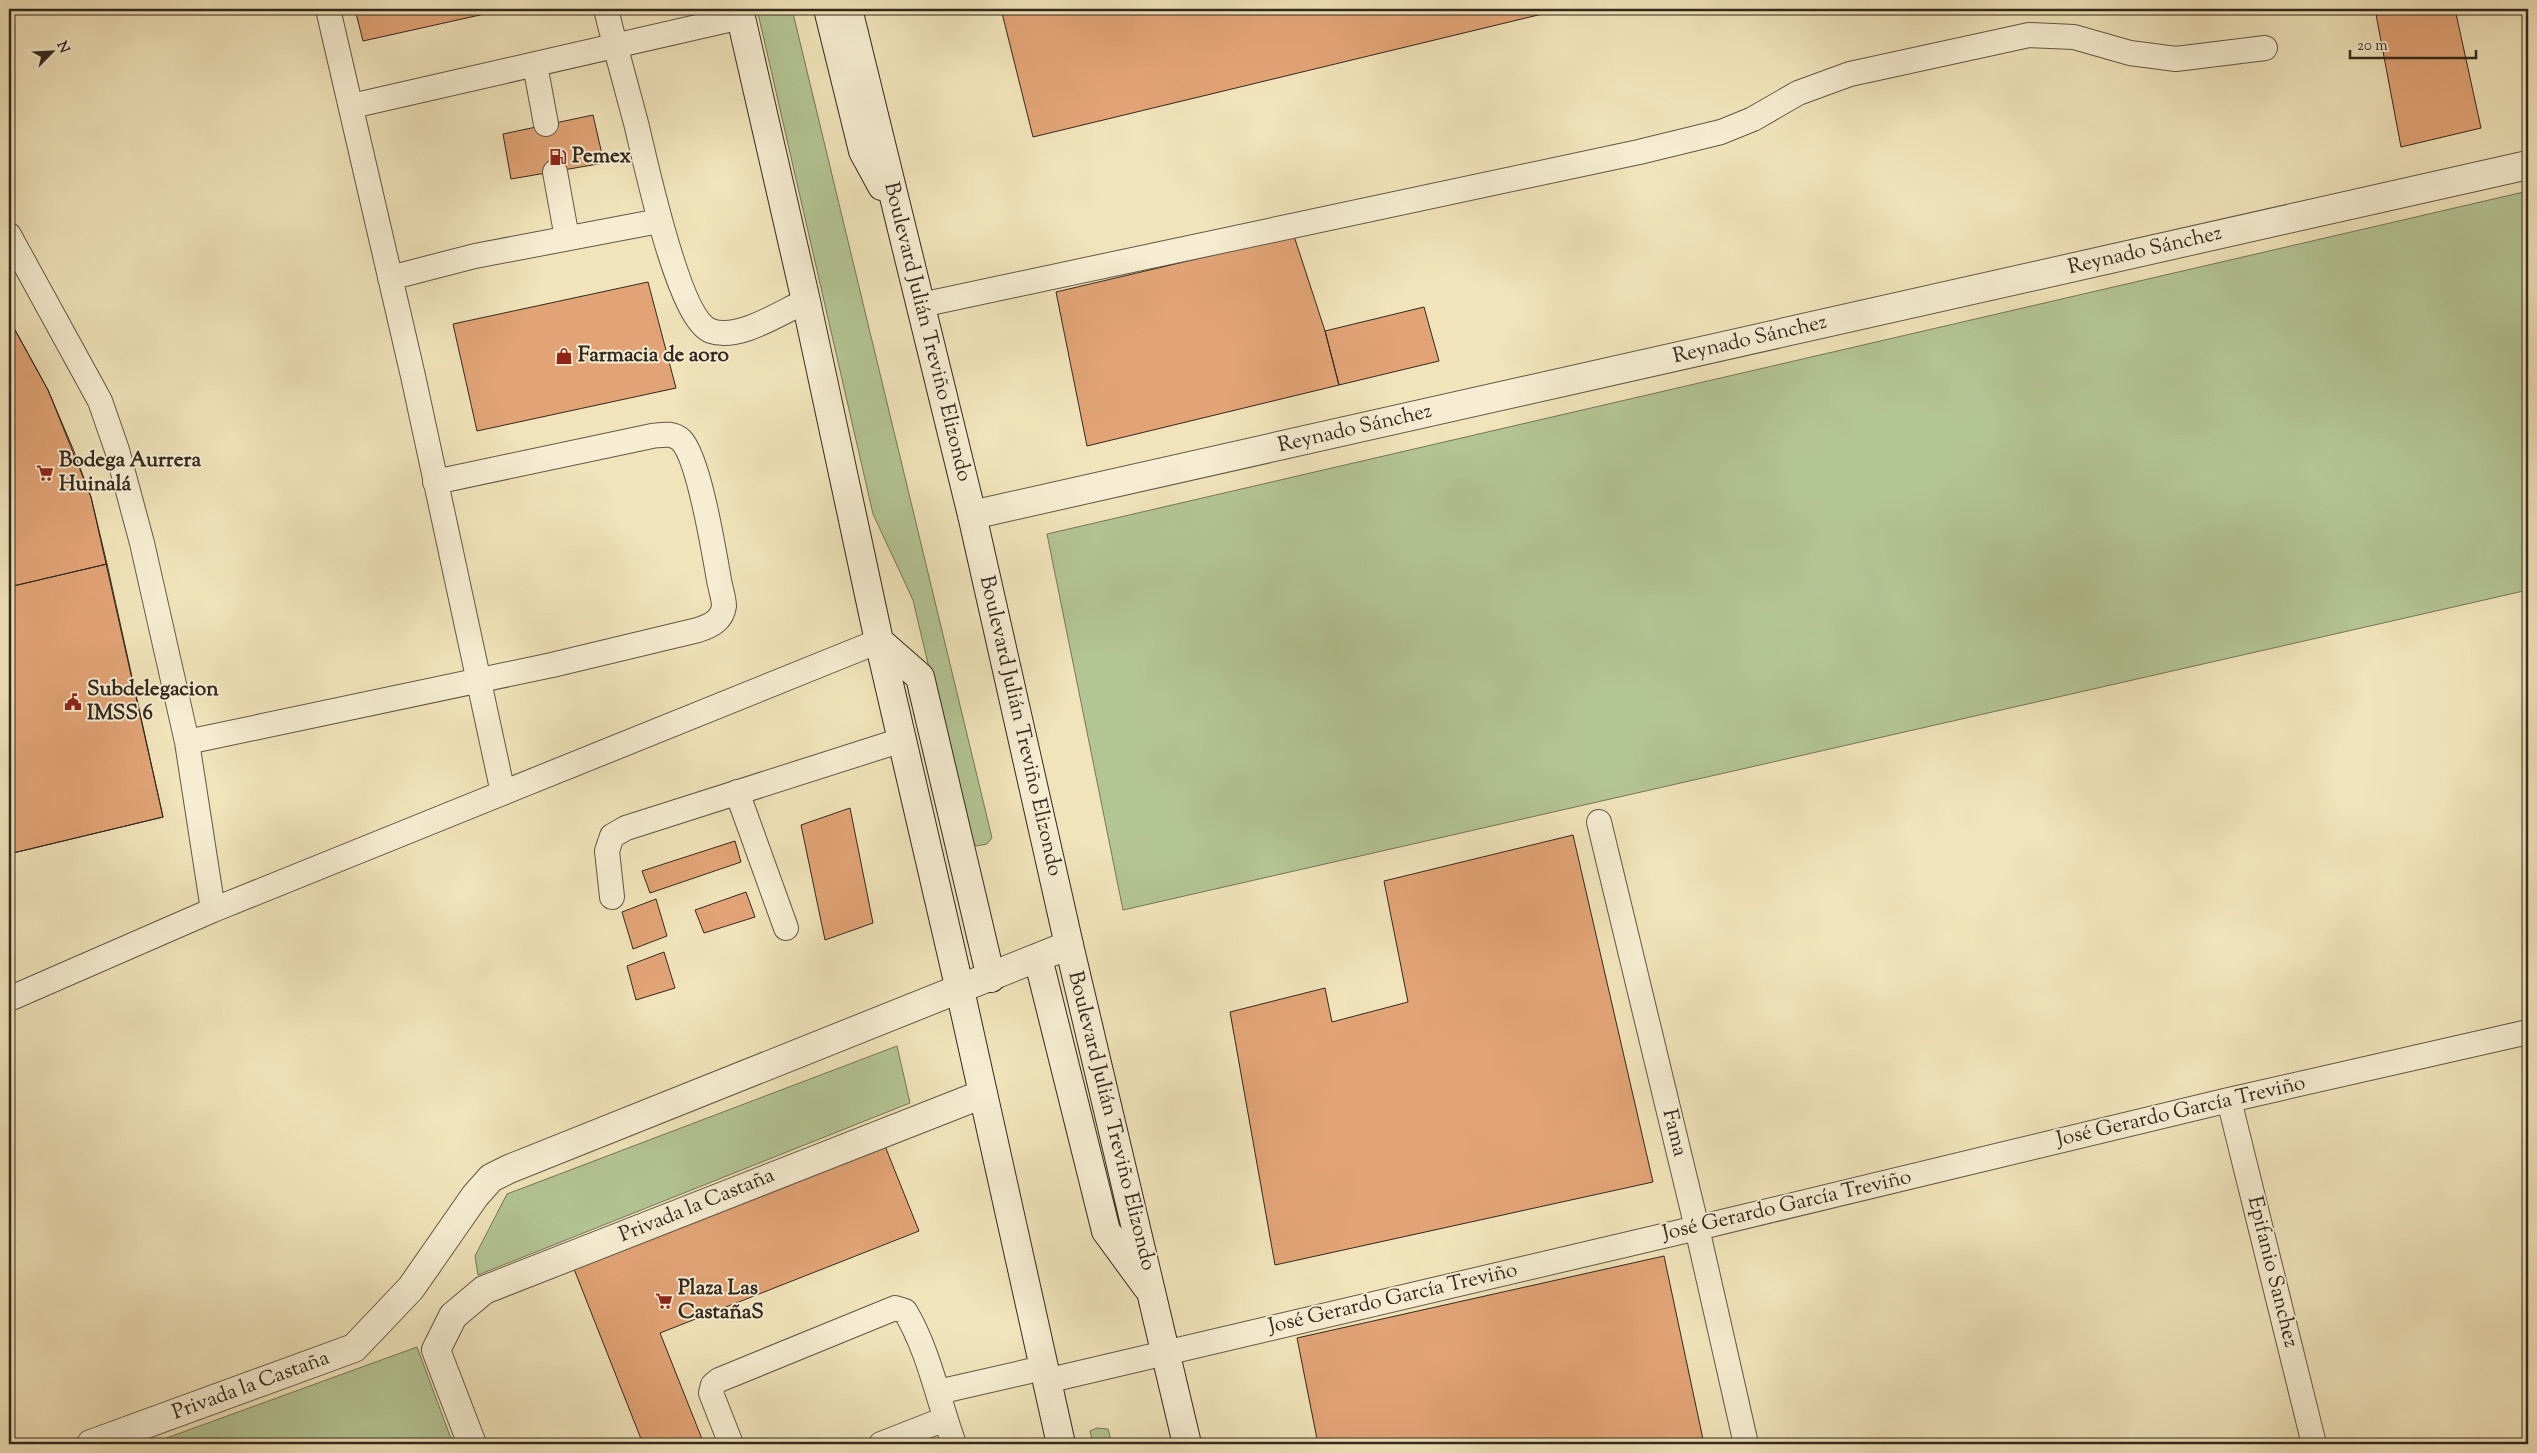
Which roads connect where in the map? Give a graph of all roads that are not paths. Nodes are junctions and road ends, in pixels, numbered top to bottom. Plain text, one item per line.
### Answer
1 (328, 9) edge
2 (606, 9) edge
3 (828, 9) edge
4 (848, 9) edge
5 (740, 13) edge
6 (615, 47) junction
7 (2265, 48) dead end
8 (535, 65) junction
9 (352, 106) junction
10 (546, 124) dead end
11 (2528, 165) edge
12 (555, 172) dead end
13 (900, 218) junction
14 (659, 221) junction
15 (9, 235) edge
16 (566, 238) junction
17 (390, 278) junction
18 (806, 300) junction
19 (921, 305) junction
20 (436, 482) junction
21 (972, 515) junction
22 (879, 641) junction
23 (477, 681) junction
24 (902, 740) junction
25 (187, 742) junction
26 (503, 792) junction
27 (737, 792) junction
28 (1599, 822) dead end
29 (612, 897) dead end
30 (214, 910) junction
31 (786, 928) dead end
32 (1069, 946) junction
33 (1038, 958) junction
34 (990, 978) junction
35 (960, 990) junction
36 (9, 999) edge
37 (2528, 1032) edge
38 (983, 1094) junction
39 (2229, 1100) junction
40 (1697, 1228) junction
41 (1154, 1296) junction
42 (1167, 1351) junction
43 (1044, 1374) junction
44 (938, 1392) junction
45 (945, 1419) junction
46 (91, 1444) edge
47 (472, 1444) edge
48 (731, 1444) edge
49 (880, 1444) edge
50 (954, 1444) edge
51 (1061, 1444) edge
52 (1187, 1444) edge
53 (1746, 1444) edge
54 (2314, 1444) edge

1 - 9 lane
2 - 6 lane
3 - 13 main road
4 - 13 main road, Boulevard Julián Treviño Elizondo
5 - 6 lane
5 - 18 main road
6 - 8 lane
6 - 14 lane
7 - 19 lane
8 - 9 lane
8 - 10 lane
9 - 17 lane
11 - 21 main road, Reynado Sánchez
12 - 16 lane
13 - 19 main road, Boulevard Julián Treviño Elizondo
14 - 16 lane
14 - 18 lane
15 - 25 lane
16 - 17 lane
17 - 20 lane
18 - 22 main road
19 - 21 main road, Boulevard Julián Treviño Elizondo
20 - 23 lane
20 - 23 lane
21 - 32 main road, Boulevard Julián Treviño Elizondo
22 - 24 main road
22 - 26 lane
22 - 34 main road
23 - 25 lane
23 - 26 lane
24 - 27 lane
24 - 35 main road
25 - 30 lane
26 - 30 lane
27 - 29 lane
27 - 31 lane
28 - 40 lane, Fama
30 - 36 lane
32 - 33 main road
32 - 41 main road, Boulevard Julián Treviño Elizondo
33 - 34 main road
33 - 41 main road
34 - 35 main road
35 - 38 main road
35 - 46 main road, Privada la Castaña
37 - 39 lane, José Gerardo García Treviño
38 - 43 main road
38 - 47 main road, Privada la Castaña
39 - 40 lane, José Gerardo García Treviño
39 - 54 lane, Epifanio Sanchez
40 - 42 lane, José Gerardo García Treviño
40 - 53 lane, Fama
41 - 42 main road, Boulevard Julián Treviño Elizondo
42 - 43 lane, José Gerardo García Treviño
42 - 52 main road, Boulevard Julián Treviño Elizondo
43 - 44 lane, José Gerardo García Treviño
43 - 51 main road
44 - 45 lane
44 - 48 lane
45 - 49 lane
45 - 50 lane

